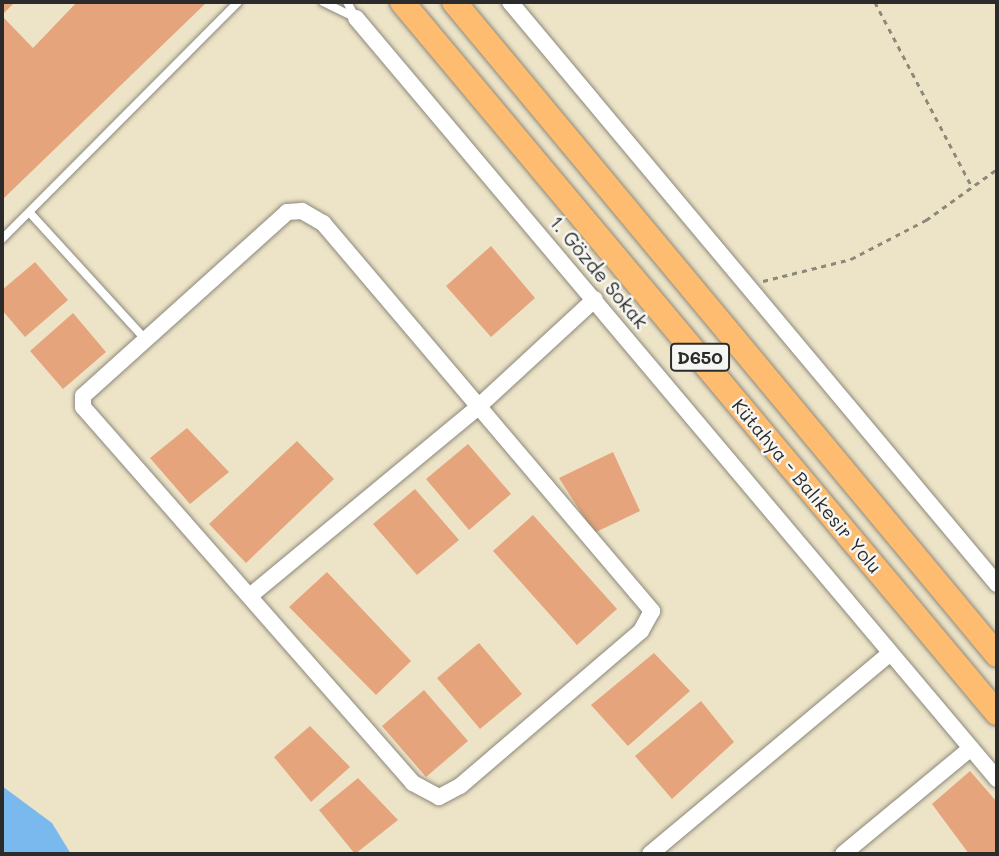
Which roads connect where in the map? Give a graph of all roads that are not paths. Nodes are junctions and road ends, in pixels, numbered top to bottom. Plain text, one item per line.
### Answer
1 (238, 2) edge
2 (324, 2) edge
3 (347, 2) edge
4 (402, 2) edge
5 (454, 2) edge
6 (510, 2) edge
7 (356, 18) junction
8 (30, 213) junction
9 (2, 239) edge
10 (595, 299) junction
11 (146, 340) junction
12 (478, 407) junction
13 (997, 584) edge
14 (251, 595) junction
15 (889, 654) junction
16 (997, 655) edge
17 (997, 713) edge
18 (971, 748) junction
19 (997, 779) edge
20 (669, 848) edge
21 (650, 854) edge
22 (843, 854) edge

1 - 8 lane
2 - 7 lane
3 - 7 lane
4 - 17 highway, Kütahya - Balıkesir Yolu / D650
5 - 16 highway, Kütahya - Balıkesir Yolu / D650
6 - 13 street
7 - 10 street, 1. Gözde Sokak
8 - 9 lane
8 - 11 lane
10 - 12 street
10 - 15 street, 1. Gözde Sokak
11 - 12 street
11 - 14 street
12 - 14 street
12 - 14 street
15 - 18 street, 1. Gözde Sokak
15 - 20 street
18 - 19 street, 1. Gözde Sokak
18 - 22 street
20 - 21 street

